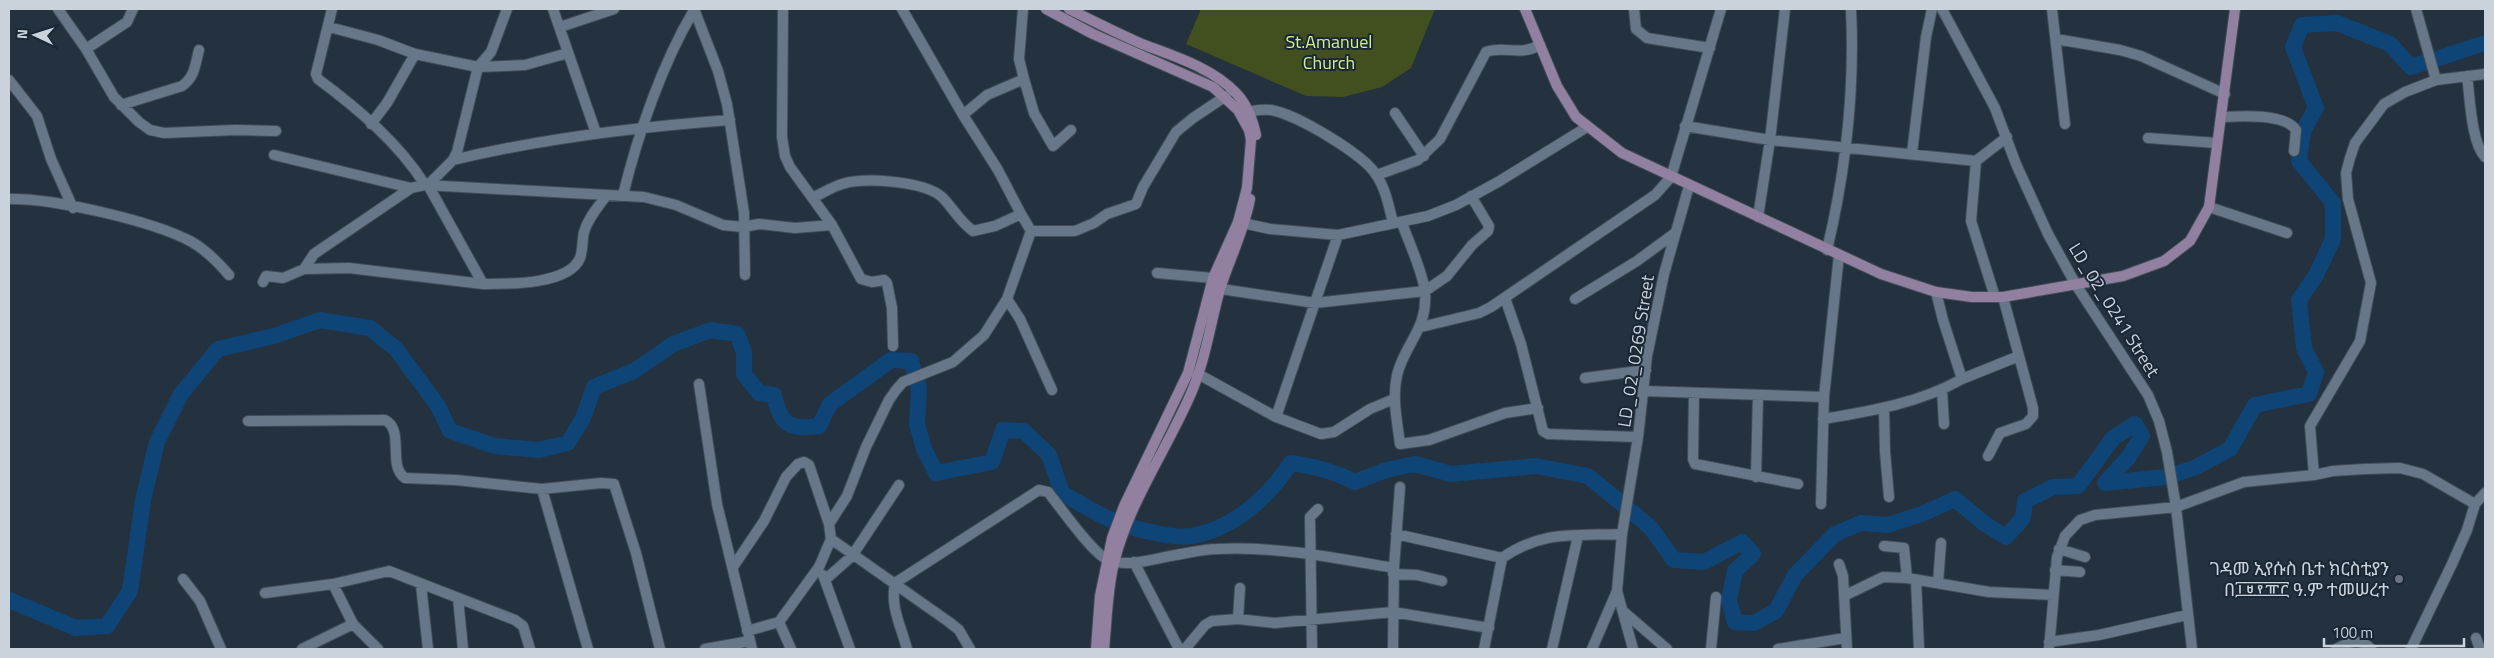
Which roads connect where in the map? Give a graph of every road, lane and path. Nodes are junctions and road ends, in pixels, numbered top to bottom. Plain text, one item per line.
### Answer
1 (58, 9) edge
2 (134, 9) edge
3 (332, 9) edge
4 (553, 9) edge
5 (614, 9) edge
6 (694, 9) edge
7 (783, 9) edge
8 (902, 9) edge
9 (1024, 9) edge
10 (1046, 9) edge
11 (1069, 9) edge
12 (1525, 9) edge
13 (1634, 9) edge
14 (1721, 9) edge
15 (1785, 9) edge
16 (1850, 9) edge
17 (1932, 9) edge
18 (1942, 9) edge
19 (2052, 9) edge
20 (2235, 9) edge
21 (2416, 9) edge
22 (503, 10) edge
23 (329, 27) junction
24 (560, 27) junction
25 (2056, 39) junction
26 (1540, 44) junction
27 (1710, 48) junction
28 (86, 49) junction
29 (198, 50) dead end
30 (568, 53) junction
31 (414, 54) junction
32 (478, 67) junction
33 (2485, 74) edge
34 (2434, 76) junction
35 (2467, 76) junction
36 (1024, 79) junction
37 (9, 80) edge
38 (2225, 94) junction
39 (1226, 96) junction
40 (121, 105) junction
41 (1245, 113) junction
42 (1395, 113) dead end
43 (963, 115) junction
44 (2222, 117) junction
45 (730, 120) junction
46 (372, 124) junction
47 (2065, 124) dead end
48 (644, 126) junction
49 (1685, 126) junction
50 (2485, 126) edge
51 (1587, 127) junction
52 (2474, 128) junction
53 (1071, 130) dead end
54 (276, 131) dead end
55 (596, 134) junction
56 (2006, 137) junction
57 (2148, 138) dead end
58 (1770, 140) junction
59 (2217, 143) junction
60 (1847, 148) junction
61 (2294, 151) dead end
62 (1912, 153) junction
63 (274, 155) dead end
64 (1424, 156) junction
65 (2485, 157) edge
66 (453, 160) junction
67 (1976, 161) junction
68 (1377, 175) junction
69 (1671, 177) junction
70 (426, 185) junction
71 (1689, 186) junction
72 (411, 188) junction
73 (623, 195) junction
74 (606, 196) junction
75 (1471, 196) junction
76 (814, 197) junction
77 (9, 199) edge
78 (73, 208) junction
79 (2209, 208) junction
80 (1021, 214) junction
81 (1758, 217) junction
82 (1242, 222) junction
83 (1397, 223) junction
84 (832, 225) junction
85 (743, 227) junction
86 (1031, 231) junction
87 (1675, 232) junction
88 (2287, 233) dead end
89 (1338, 235) junction
90 (1827, 250) junction
91 (1839, 255) junction
92 (304, 269) junction
93 (1157, 273) dead end
94 (229, 275) dead end
95 (745, 275) dead end
96 (1213, 278) junction
97 (263, 282) dead end
98 (483, 284) junction
99 (2076, 285) junction
100 (1220, 288) junction
101 (1425, 291) junction
102 (1936, 292) junction
103 (1999, 297) junction
104 (1505, 298) junction
105 (1575, 298) dead end
106 (1007, 299) junction
107 (1315, 303) junction
108 (1421, 327) junction
109 (893, 346) dead end
110 (2019, 356) junction
111 (1646, 370) junction
112 (1198, 374) junction
113 (1585, 378) dead end
114 (1962, 378) junction
115 (699, 384) dead end
116 (1052, 390) dead end
117 (1942, 390) junction
118 (1643, 391) junction
119 (1694, 393) junction
120 (1758, 395) junction
121 (1824, 397) junction
122 (1394, 399) junction
123 (1538, 408) junction
124 (1884, 408) junction
125 (1276, 417) junction
126 (1823, 419) junction
127 (248, 421) dead end
128 (1944, 424) dead end
129 (1638, 437) junction
130 (1988, 456) dead end
131 (2314, 475) junction
132 (1756, 477) junction
133 (1798, 484) dead end
134 (899, 486) dead end
135 (1400, 487) dead end
136 (542, 489) junction
137 (2485, 493) edge
138 (1889, 497) dead end
139 (1820, 504) dead end
140 (2474, 504) junction
141 (2176, 507) junction
142 (1129, 508) junction
143 (1318, 509) dead end
144 (829, 524) junction
145 (1396, 534) junction
146 (1622, 534) junction
147 (1578, 536) junction
148 (831, 539) junction
149 (1942, 543) dead end
150 (1884, 546) dead end
151 (2059, 548) junction
152 (1309, 553) junction
153 (852, 556) junction
154 (2085, 557) dead end
155 (1502, 558) junction
156 (1110, 560) junction
157 (1134, 562) junction
158 (1839, 564) dead end
159 (733, 567) junction
160 (819, 567) junction
161 (2055, 570) junction
162 (1394, 571) junction
163 (2080, 572) dead end
164 (182, 579) dead end
165 (826, 579) junction
166 (1912, 579) junction
167 (1442, 581) dead end
168 (895, 583) junction
169 (1938, 583) junction
170 (333, 584) junction
171 (421, 585) junction
172 (1240, 588) dead end
173 (1617, 590) junction
174 (265, 593) dead end
175 (2053, 595) junction
176 (1844, 596) junction
177 (1716, 597) dead end
178 (458, 598) junction
179 (1392, 612) junction
180 (1624, 612) junction
181 (2187, 615) junction
182 (1238, 619) junction
183 (1312, 620) junction
184 (779, 622) junction
185 (353, 624) junction
186 (1489, 628) junction
187 (1845, 638) junction
188 (2476, 638) dead end
189 (750, 641) edge
190 (2049, 646) edge
191 (221, 649) edge
192 (302, 649) edge
193 (378, 649) edge
194 (428, 649) edge
195 (463, 649) edge
196 (530, 649) edge
197 (588, 649) edge
198 (660, 649) edge
199 (705, 649) edge
200 (791, 649) edge
201 (850, 649) edge
202 (907, 649) edge
203 (970, 649) edge
204 (1096, 649) edge
205 (1104, 649) edge
206 (1179, 649) edge
207 (1185, 649) edge
208 (1312, 649) edge
209 (1393, 649) edge
210 (1484, 649) edge
211 (1552, 649) edge
212 (1592, 649) edge
213 (1633, 649) edge
214 (1668, 649) edge
215 (1711, 649) edge
216 (1778, 649) edge
217 (1847, 649) edge
218 (1920, 649) edge
219 (2192, 649) edge
220 (2336, 649) edge
221 (2371, 649) edge
222 (2411, 649) edge
223 (2480, 649) edge

1 - 28 street
2 - 28 street
3 - 23 street
4 - 24 street
5 - 24 street
6 - 45 street
6 - 48 street
7 - 76 street
8 - 43 street
9 - 36 street
10 - 39 main road
11 - 41 main road
12 - 26 main road
13 - 27 street
14 - 27 street
15 - 58 street
16 - 60 street
17 - 62 street
18 - 56 street, LD_02_0241 Street
19 - 25 street
20 - 38 main road
21 - 34 street
22 - 32 street
23 - 31 street
23 - 46 street
24 - 30 street
25 - 38 street
25 - 47 street
26 - 51 main road
26 - 64 street
27 - 49 street
28 - 40 street
29 - 40 street
30 - 32 street
30 - 55 street
31 - 32 street
31 - 46 street
32 - 66 street
33 - 35 street
34 - 35 street
34 - 131 street
35 - 52 street
36 - 43 street
36 - 53 street
37 - 78 street
38 - 44 main road
39 - 41 main road
39 - 86 street
40 - 54 street
41 - 68 street
41 - 82 main road
42 - 64 street
43 - 80 street
44 - 59 main road
44 - 61 street
45 - 48 street
45 - 85 street
46 - 70 street
48 - 55 street
48 - 73 street
49 - 58 street
49 - 69 street
50 - 52 street
51 - 69 main road
51 - 75 street
52 - 65 street
55 - 66 street
56 - 67 street
56 - 99 street, LD_02_0241 Street
57 - 59 street
58 - 60 street
58 - 81 street
59 - 79 main road
60 - 62 street
60 - 90 street
62 - 67 street
63 - 72 street
64 - 68 street
66 - 70 street
67 - 103 street
68 - 83 street
69 - 71 main road
69 - 104 street
70 - 72 street
70 - 74 street
70 - 98 street
71 - 81 main road
71 - 87 street, LD_02_0269 Street
72 - 92 street
73 - 74 street
73 - 85 street
74 - 98 street
75 - 83 street
75 - 101 street
76 - 80 street
76 - 84 street
77 - 78 street
78 - 94 street
79 - 88 street
79 - 99 main road
80 - 86 street
81 - 90 main road
82 - 89 street
82 - 96 main road
82 - 100 main road
83 - 89 street
83 - 101 street
84 - 85 street
84 - 109 street
85 - 95 street
86 - 106 street
87 - 105 street
87 - 111 street, LD_02_0269 Street
89 - 107 street
90 - 91 main road
91 - 102 main road
91 - 121 street
92 - 97 street
92 - 98 street
93 - 96 street
96 - 142 main road
99 - 103 main road
99 - 141 street, LD_02_0241 Street
100 - 107 street
100 - 112 main road
101 - 107 street
101 - 108 street
102 - 103 main road
102 - 114 street
103 - 110 street
104 - 108 street
104 - 123 street
106 - 116 street
106 - 144 street
107 - 125 street
108 - 122 street
110 - 114 street
110 - 130 street
111 - 113 street
111 - 118 street, LD_02_0269 Street
112 - 125 street
112 - 142 main road
114 - 117 street
115 - 159 street
117 - 124 street
117 - 128 street
118 - 119 street
118 - 129 street, LD_02_0269 Street
119 - 120 street
119 - 132 street
120 - 121 street
120 - 132 street
121 - 126 street
122 - 123 street
122 - 125 street
123 - 129 street
124 - 126 street
124 - 138 street
126 - 139 street
127 - 136 street
129 - 146 street, LD_02_0269 Street
131 - 140 street
131 - 141 street
132 - 133 street
134 - 153 street
135 - 145 street
136 - 197 street
136 - 198 street
137 - 140 street
140 - 222 street
141 - 151 street
141 - 181 street, LD_02_0241 Street
142 - 156 main road
143 - 152 street
144 - 148 street
144 - 159 street
145 - 155 street
145 - 162 street
146 - 147 street
146 - 173 street
147 - 155 street
147 - 211 street
148 - 153 street
148 - 160 street
149 - 169 street
150 - 166 street
151 - 154 street
151 - 161 street
152 - 157 street
152 - 162 street
152 - 183 street
153 - 165 street
153 - 168 street
155 - 186 street
156 - 157 street
156 - 168 street
156 - 204 main road
156 - 205 main road
157 - 206 street
158 - 176 street
159 - 189 street
160 - 165 street
160 - 184 street
161 - 163 street
161 - 175 street
162 - 167 street
162 - 179 street
164 - 191 street
165 - 201 street
166 - 169 street
166 - 176 street
166 - 218 street
168 - 202 street
168 - 203 street
169 - 175 street
170 - 171 street
170 - 174 street
170 - 185 street
171 - 178 street
171 - 194 street
172 - 182 street
173 - 180 street
173 - 212 street
175 - 190 street
176 - 187 street
177 - 215 street
178 - 195 street
178 - 196 street
179 - 183 street
179 - 186 street
179 - 209 street
180 - 213 street
180 - 214 street
181 - 190 street
181 - 219 street, LD_02_0241 Street
182 - 183 street
182 - 207 street
183 - 208 street
184 - 189 street
184 - 200 street
185 - 192 street
185 - 193 street
186 - 210 street
187 - 216 street
187 - 217 street
188 - 223 street
189 - 199 street
220 - 221 street

